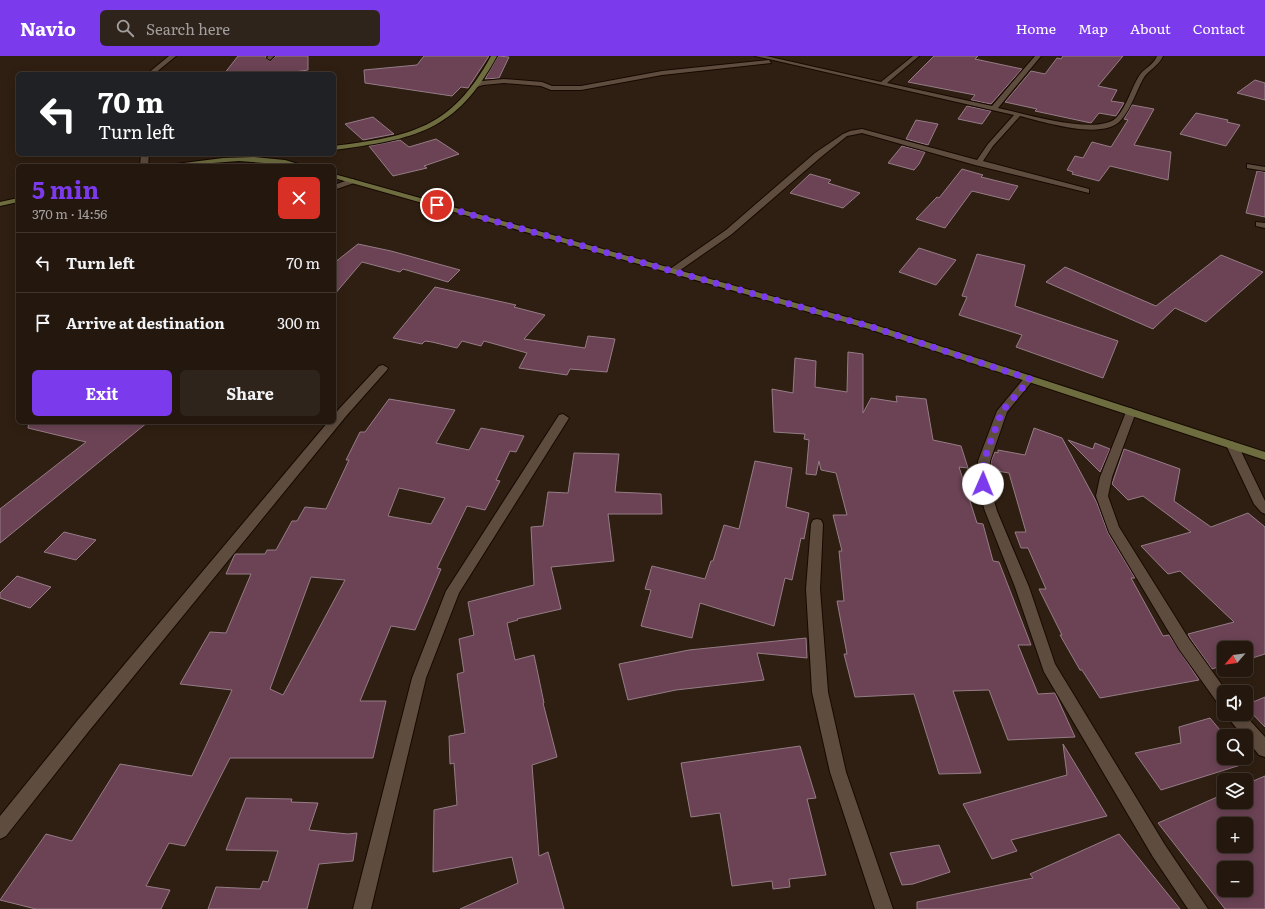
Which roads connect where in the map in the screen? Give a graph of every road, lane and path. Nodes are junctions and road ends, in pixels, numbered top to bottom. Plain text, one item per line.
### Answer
1 (173, 56) edge
2 (494, 56) edge
3 (758, 56) edge
4 (916, 56) edge
5 (1038, 56) edge
6 (1160, 56) edge
7 (791, 58) dead end
8 (781, 61) junction
9 (153, 72) edge
10 (882, 84) junction
11 (474, 86) junction
12 (993, 109) junction
13 (1018, 114) junction
14 (336, 148) edge
15 (296, 161) edge
16 (978, 163) junction
17 (192, 164) edge
18 (1250, 166) dead end
19 (1265, 169) edge
20 (336, 176) edge
21 (351, 180) junction
22 (336, 187) edge
23 (1086, 192) dead end
24 (16, 200) edge
25 (0, 204) edge
26 (673, 271) junction
27 (383, 368) dead end
28 (1030, 379) junction
29 (1131, 412) junction
30 (563, 418) dead end
31 (336, 421) edge
32 (333, 424) edge
33 (1232, 445) junction
34 (1265, 456) edge
35 (1265, 509) edge
36 (816, 524) dead end
37 (1217, 690) edge
38 (1240, 721) edge
39 (1265, 749) edge
40 (0, 830) edge
41 (362, 909) edge
42 (884, 909) edge
43 (1199, 909) edge

1 - 9 street
2 - 11 street
3 - 8 street
4 - 10 street
5 - 12 street
6 - 13 street
7 - 8 street
8 - 10 street
8 - 11 street
10 - 12 street
11 - 14 street
12 - 13 street
13 - 16 street
15 - 17 street
16 - 23 street
16 - 26 street
18 - 19 street
20 - 21 street
21 - 22 street
21 - 26 street
24 - 25 street
26 - 28 street
27 - 31 street
28 - 29 street
28 - 43 street
29 - 33 street
29 - 37 street
30 - 41 street
32 - 40 street
33 - 34 street
33 - 35 street
36 - 42 street
38 - 39 street

